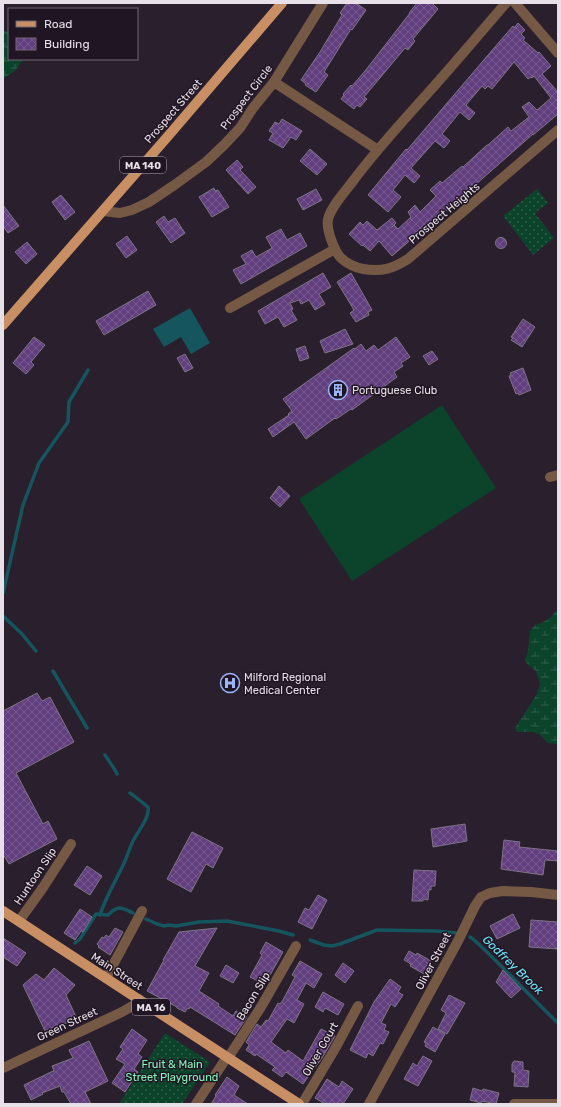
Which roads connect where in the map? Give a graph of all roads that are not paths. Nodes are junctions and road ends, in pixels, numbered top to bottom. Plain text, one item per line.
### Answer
1 (282, 3) edge
2 (323, 3) edge
3 (506, 3) edge
4 (515, 3) edge
5 (558, 53) edge
6 (274, 82) junction
7 (558, 130) edge
8 (378, 150) junction
9 (103, 211) junction
10 (335, 249) junction
11 (230, 308) dead end
12 (3, 325) edge
13 (71, 844) dead end
14 (558, 895) edge
15 (3, 911) edge
16 (142, 911) dead end
17 (19, 921) junction
18 (296, 946) dead end
19 (106, 978) junction
20 (138, 999) junction
21 (358, 1006) dead end
22 (228, 1058) junction
23 (3, 1068) edge
24 (196, 1104) edge
25 (300, 1104) edge
26 (369, 1104) edge
27 (514, 1104) edge
28 (558, 1104) edge

1 - 9 main road, Prospect Street / MA 140
2 - 6 street, Prospect Circle
3 - 8 street, Prospect Heights
4 - 5 street
6 - 8 street
6 - 9 street, Prospect Circle
7 - 10 street, Prospect Heights
8 - 10 street, Prospect Heights
9 - 12 main road, Prospect Street / MA 140
10 - 11 street
13 - 17 street, Huntoon Slip
14 - 26 street, Oliver Street
15 - 17 main road, Main Street / MA 16
16 - 19 street
17 - 19 main road, Main Street / MA 16
18 - 22 street, Bacon Slip
19 - 20 main road, Main Street / MA 16
20 - 22 main road, Main Street / MA 16
20 - 23 street, Green Street
21 - 25 street, Oliver Court
22 - 24 street, Bacon Slip
22 - 25 main road, Main Street / MA 16
27 - 28 street

